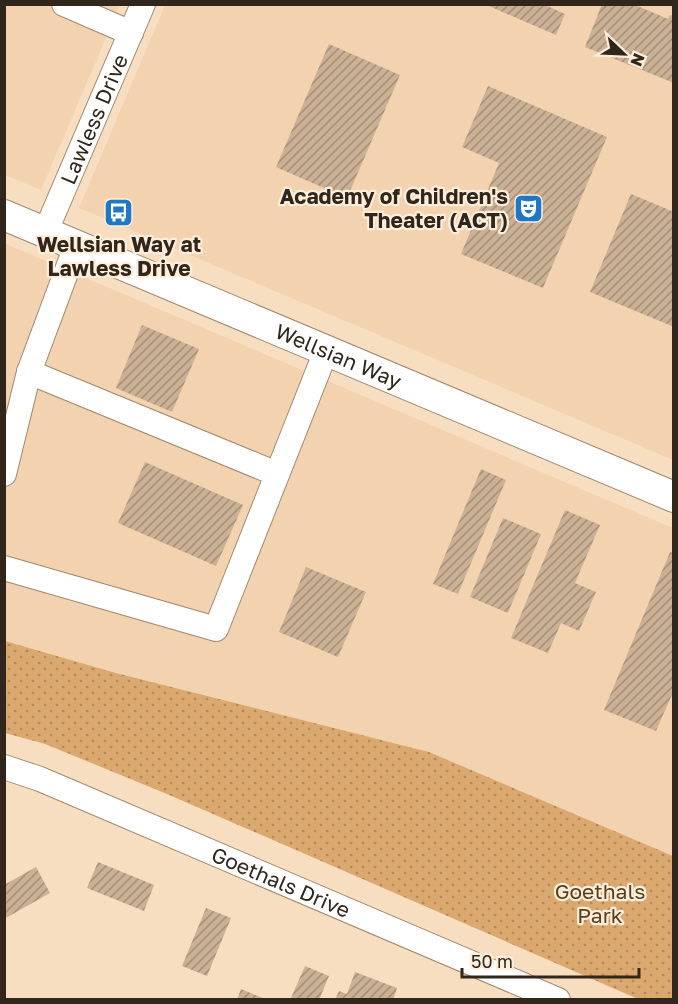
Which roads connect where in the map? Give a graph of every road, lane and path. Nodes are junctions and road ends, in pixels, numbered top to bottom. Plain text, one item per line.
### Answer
1 (64, 4) edge
2 (143, 4) edge
3 (131, 33) junction
4 (4, 215) edge
5 (45, 233) junction
6 (75, 246) junction
7 (326, 351) junction
8 (29, 372) junction
9 (4, 474) edge
10 (277, 474) junction
11 (674, 497) edge
12 (4, 568) edge
13 (4, 767) edge
14 (558, 999) edge

1 - 3 street
2 - 3 street, Lawless Drive
3 - 5 street, Lawless Drive
4 - 5 main road, Wellsian Way
5 - 6 main road, Wellsian Way
6 - 7 main road, Wellsian Way
6 - 8 street
7 - 10 street
7 - 11 main road, Wellsian Way
8 - 9 street
8 - 10 street
10 - 12 street
13 - 14 street, Goethals Drive

